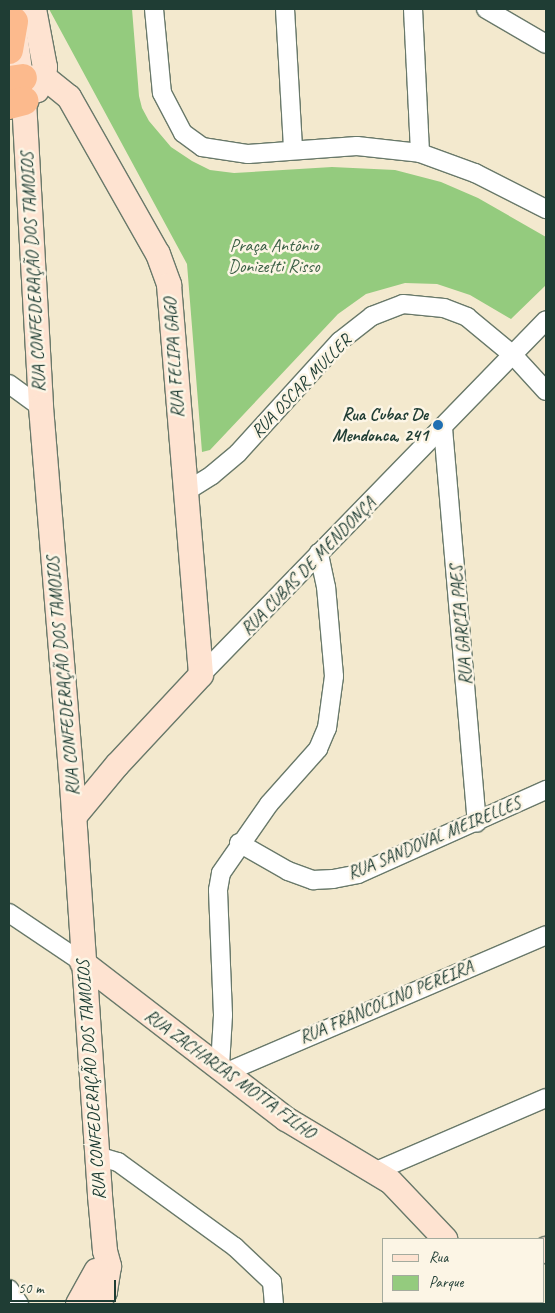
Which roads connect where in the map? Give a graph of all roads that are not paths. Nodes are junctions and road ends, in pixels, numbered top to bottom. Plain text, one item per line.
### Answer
1 (154, 9) edge
2 (285, 9) edge
3 (413, 9) edge
4 (486, 9) edge
5 (19, 13) edge
6 (546, 44) edge
7 (9, 50) edge
8 (22, 88) edge
9 (293, 149) junction
10 (420, 153) junction
11 (546, 209) edge
12 (546, 320) edge
13 (513, 355) junction
14 (9, 384) edge
15 (546, 391) edge
16 (41, 407) junction
17 (443, 428) junction
18 (184, 492) junction
19 (319, 554) junction
20 (201, 675) junction
21 (546, 790) edge
22 (74, 816) junction
23 (477, 823) junction
24 (239, 843) junction
25 (9, 913) edge
26 (546, 935) edge
27 (82, 962) junction
28 (223, 1069) junction
29 (546, 1098) edge
30 (97, 1156) junction
31 (374, 1172) junction
32 (444, 1238) edge
33 (104, 1251) junction
34 (274, 1302) edge
35 (78, 1304) edge
36 (98, 1304) edge

1 - 9 street
2 - 9 street
3 - 10 street
4 - 6 street
5 - 7 highway
5 - 8 main road, RUA CONFEDERAÇÃO DOS TAMOIOS
8 - 16 main road, RUA CONFEDERAÇÃO DOS TAMOIOS
8 - 18 main road, RUA FELIPA GAGO
9 - 10 street
10 - 11 street
12 - 13 street, RUA CUBAS DE MENDONÇA
13 - 15 street, RUA OSCAR MULLER
13 - 17 street, RUA CUBAS DE MENDONÇA
13 - 18 street, RUA OSCAR MULLER
14 - 16 street
16 - 22 main road, RUA CONFEDERAÇÃO DOS TAMOIOS
17 - 19 street, RUA CUBAS DE MENDONÇA
17 - 23 street, RUA GARCIA PAES
18 - 20 main road, RUA FELIPA GAGO
19 - 20 street, RUA CUBAS DE MENDONÇA
19 - 24 street
20 - 22 main road, RUA CUBAS DE MENDONÇA
21 - 23 street, RUA SANDOVAL MEIRELLES
22 - 27 main road, RUA CONFEDERAÇÃO DOS TAMOIOS
23 - 24 street, RUA SANDOVAL MEIRELLES
24 - 28 street
25 - 27 street, RUA ZACHARIAS MOTTA FILHO
26 - 28 street, RUA FRANCOLINO PEREIRA
27 - 28 main road, RUA ZACHARIAS MOTTA FILHO
27 - 30 main road, RUA CONFEDERAÇÃO DOS TAMOIOS
28 - 31 main road, RUA ZACHARIAS MOTTA FILHO
29 - 31 street
30 - 33 main road, RUA CONFEDERAÇÃO DOS TAMOIOS
30 - 34 street
31 - 32 main road, RUA ZACHARIAS MOTTA FILHO
33 - 35 main road, RUA CONFEDERAÇÃO DOS TAMOIOS
33 - 36 main road, RUA CONFEDERAÇÃO DOS TAMOIOS

